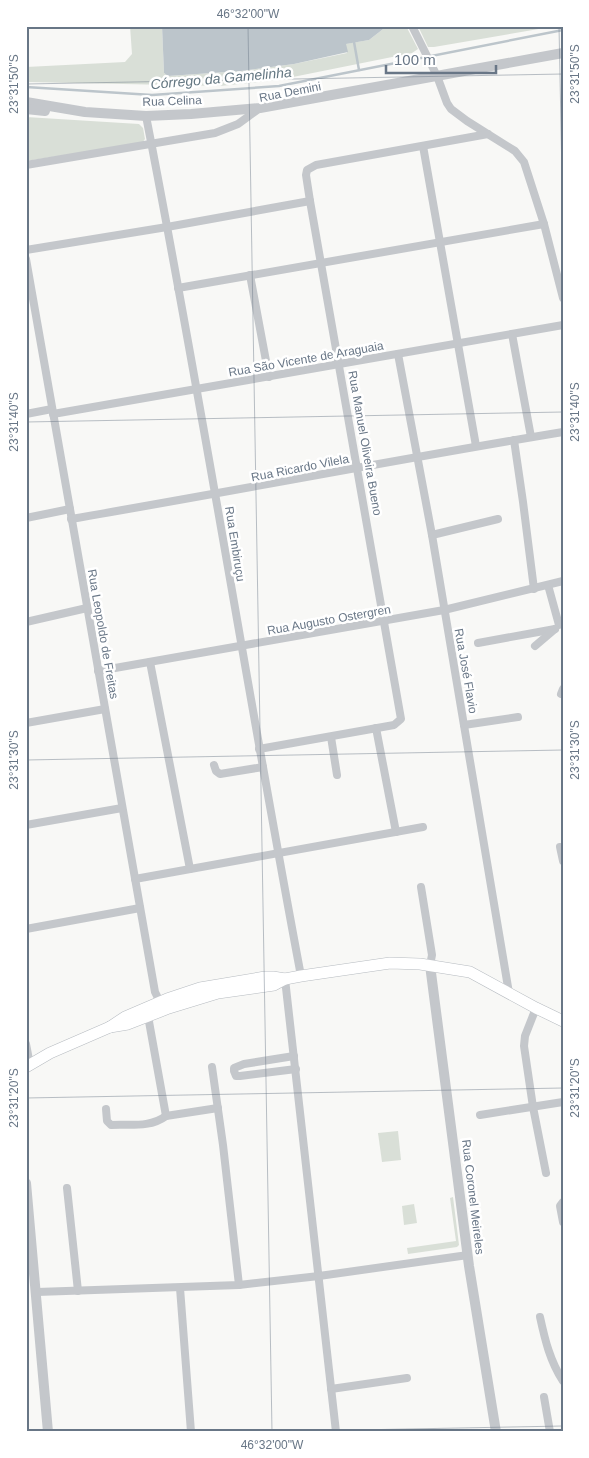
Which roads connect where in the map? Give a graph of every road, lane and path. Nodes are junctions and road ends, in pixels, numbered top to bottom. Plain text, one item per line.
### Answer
1 (412, 26) edge
2 (563, 53) edge
3 (437, 76) junction
4 (26, 102) edge
5 (260, 108) junction
6 (26, 109) edge
7 (85, 112) junction
8 (146, 116) junction
9 (488, 134) junction
10 (151, 144) junction
11 (423, 146) junction
12 (26, 165) edge
13 (310, 200) junction
14 (544, 224) junction
15 (167, 227) junction
16 (440, 242) junction
17 (26, 250) edge
18 (26, 259) edge
19 (322, 263) junction
20 (250, 276) junction
21 (178, 288) junction
22 (562, 293) edge
23 (36, 313) junction
24 (26, 315) edge
25 (563, 325) edge
26 (512, 334) junction
27 (458, 343) junction
28 (398, 354) junction
29 (340, 365) junction
30 (269, 377) junction
31 (197, 390) junction
32 (53, 411) junction
33 (26, 414) edge
34 (563, 432) edge
35 (531, 438) junction
36 (514, 440) junction
37 (476, 446) junction
38 (418, 457) junction
39 (358, 468) junction
40 (216, 495) junction
41 (70, 509) junction
42 (26, 518) edge
43 (72, 519) junction
44 (498, 520) dead end
45 (432, 535) junction
46 (563, 581) edge
47 (548, 585) junction
48 (534, 589) junction
49 (87, 608) junction
50 (444, 610) junction
51 (385, 621) junction
52 (26, 622) edge
53 (559, 625) edge
54 (478, 643) dead end
55 (535, 646) dead end
56 (241, 647) junction
57 (150, 662) junction
58 (98, 671) junction
59 (105, 710) junction
60 (518, 717) dead end
61 (26, 723) edge
62 (464, 726) junction
63 (376, 728) junction
64 (331, 736) junction
65 (259, 750) junction
66 (214, 765) dead end
67 (263, 767) junction
68 (337, 776) dead end
69 (122, 808) junction
70 (26, 825) edge
71 (423, 827) dead end
72 (396, 832) junction
73 (560, 847) dead end
74 (279, 854) junction
75 (563, 859) edge
76 (190, 869) junction
77 (135, 879) junction
78 (421, 886) dead end
79 (140, 908) junction
80 (26, 929) edge
81 (430, 965) junction
82 (301, 976) junction
83 (285, 979) junction
84 (509, 993) junction
85 (162, 1006) junction
86 (536, 1008) junction
87 (148, 1016) junction
88 (563, 1021) edge
89 (110, 1027) junction
90 (26, 1044) edge
91 (294, 1056) junction
92 (28, 1066) edge
93 (212, 1067) dead end
94 (296, 1069) junction
95 (563, 1102) edge
96 (532, 1107) junction
97 (218, 1108) junction
98 (106, 1109) dead end
99 (480, 1115) dead end
100 (166, 1116) junction
101 (546, 1173) dead end
102 (26, 1183) edge
103 (68, 1188) dead end
104 (563, 1202) edge
105 (563, 1222) edge
106 (468, 1255) junction
107 (319, 1276) junction
108 (239, 1285) junction
109 (180, 1288) junction
110 (78, 1291) junction
111 (37, 1292) junction
112 (540, 1317) dead end
113 (407, 1378) dead end
114 (563, 1381) edge
115 (331, 1389) junction
116 (544, 1397) dead end
117 (48, 1432) edge
118 (191, 1432) edge
119 (336, 1432) edge
120 (496, 1432) edge
121 (550, 1432) edge

1 - 3 street
2 - 3 street, Rua Demini
3 - 5 street, Rua Demini
3 - 9 street
4 - 7 street, Rua Celina
5 - 8 street, Rua Celina
5 - 10 street, Rua Demini
6 - 7 street, Rua Celina
7 - 8 street, Rua Celina
8 - 10 street, Rua Embiruçu
9 - 11 street
9 - 14 street
10 - 12 street, Rua Demini
10 - 15 street, Rua Embiruçu
11 - 13 street, Rua Manuel Oliveira Bueno
11 - 16 street
13 - 15 street
13 - 19 street, Rua Manuel Oliveira Bueno
14 - 16 street
14 - 22 street
15 - 17 street
15 - 21 street, Rua Embiruçu
16 - 19 street
16 - 27 street
18 - 23 street, Rua Leopoldo de Freitas
19 - 20 street
19 - 29 street, Rua Manuel Oliveira Bueno
20 - 21 street
20 - 30 street
21 - 31 street, Rua Embiruçu
23 - 24 street
23 - 32 street, Rua Leopoldo de Freitas
25 - 26 street, Rua São Vicente de Araguaia
26 - 27 street, Rua São Vicente de Araguaia
26 - 35 street
27 - 28 street, Rua São Vicente de Araguaia
27 - 37 street
28 - 29 street, Rua São Vicente de Araguaia
28 - 38 street, Rua José Flavio
29 - 30 street, Rua São Vicente de Araguaia
29 - 39 street, Rua Manuel Oliveira Bueno
30 - 31 street, Rua São Vicente de Araguaia
31 - 32 street, Rua São Vicente de Araguaia
31 - 40 street, Rua Embiruçu
32 - 33 street, Rua São Vicente de Araguaia
32 - 41 street, Rua Leopoldo de Freitas
34 - 35 street, Rua Ricardo Vilela
35 - 36 street, Rua Ricardo Vilela
36 - 37 street, Rua Ricardo Vilela
36 - 48 street
37 - 38 street, Rua Ricardo Vilela
38 - 39 street, Rua Ricardo Vilela
38 - 45 street, Rua José Flavio
39 - 40 street, Rua Ricardo Vilela
39 - 51 street, Rua Manuel Oliveira Bueno
40 - 43 street, Rua Ricardo Vilela
40 - 56 street, Rua Embiruçu
41 - 42 street
41 - 43 street, Rua Leopoldo de Freitas
43 - 49 street, Rua Leopoldo de Freitas
44 - 45 street
45 - 50 street, Rua José Flavio
46 - 47 street, Rua Augusto Ostergren
47 - 48 street, Rua Augusto Ostergren
47 - 53 street
48 - 50 street, Rua Augusto Ostergren
49 - 52 street
49 - 58 street, Rua Leopoldo de Freitas
50 - 51 street, Rua Augusto Ostergren
50 - 62 street, Rua José Flavio
51 - 56 street, Rua Augusto Ostergren
51 - 63 street, Rua Manuel Oliveira Bueno
53 - 54 street
53 - 55 street
56 - 57 street, Rua Augusto Ostergren
56 - 65 street, Rua Embiruçu
57 - 58 street, Rua Augusto Ostergren
57 - 76 street
58 - 59 street, Rua Leopoldo de Freitas
59 - 61 street
59 - 69 street, Rua Leopoldo de Freitas
60 - 62 street
62 - 84 street, Rua José Flavio
63 - 64 street
63 - 72 street
64 - 65 street
64 - 68 street
65 - 67 street, Rua Embiruçu
66 - 67 street
67 - 74 street, Rua Embiruçu
69 - 70 street
69 - 77 street, Rua Leopoldo de Freitas
71 - 72 street
72 - 74 street
73 - 75 street
74 - 76 street
74 - 82 street, Rua Embiruçu
76 - 77 street
77 - 79 street, Rua Leopoldo de Freitas
78 - 81 street
79 - 80 street
79 - 85 street, Rua Leopoldo de Freitas
81 - 82 main road
81 - 84 main road
81 - 106 street, Rua Coronel Meireles
82 - 83 main road
83 - 85 main road
83 - 91 street
84 - 86 main road
85 - 87 main road
85 - 89 main road
86 - 88 main road
86 - 96 street
87 - 89 main road
87 - 100 street
89 - 92 main road
90 - 92 street
91 - 94 street
91 - 94 street
93 - 97 street
94 - 107 street
95 - 96 street
96 - 99 street
96 - 101 street
97 - 100 street
97 - 108 street
98 - 100 street
102 - 111 street
103 - 110 street
104 - 105 street
106 - 107 street
106 - 120 street, Rua Coronel Meireles
107 - 108 street
107 - 115 street
108 - 109 street
109 - 110 street
109 - 118 street
110 - 111 street
111 - 117 street
112 - 114 street
113 - 115 street
115 - 119 street
116 - 121 street

